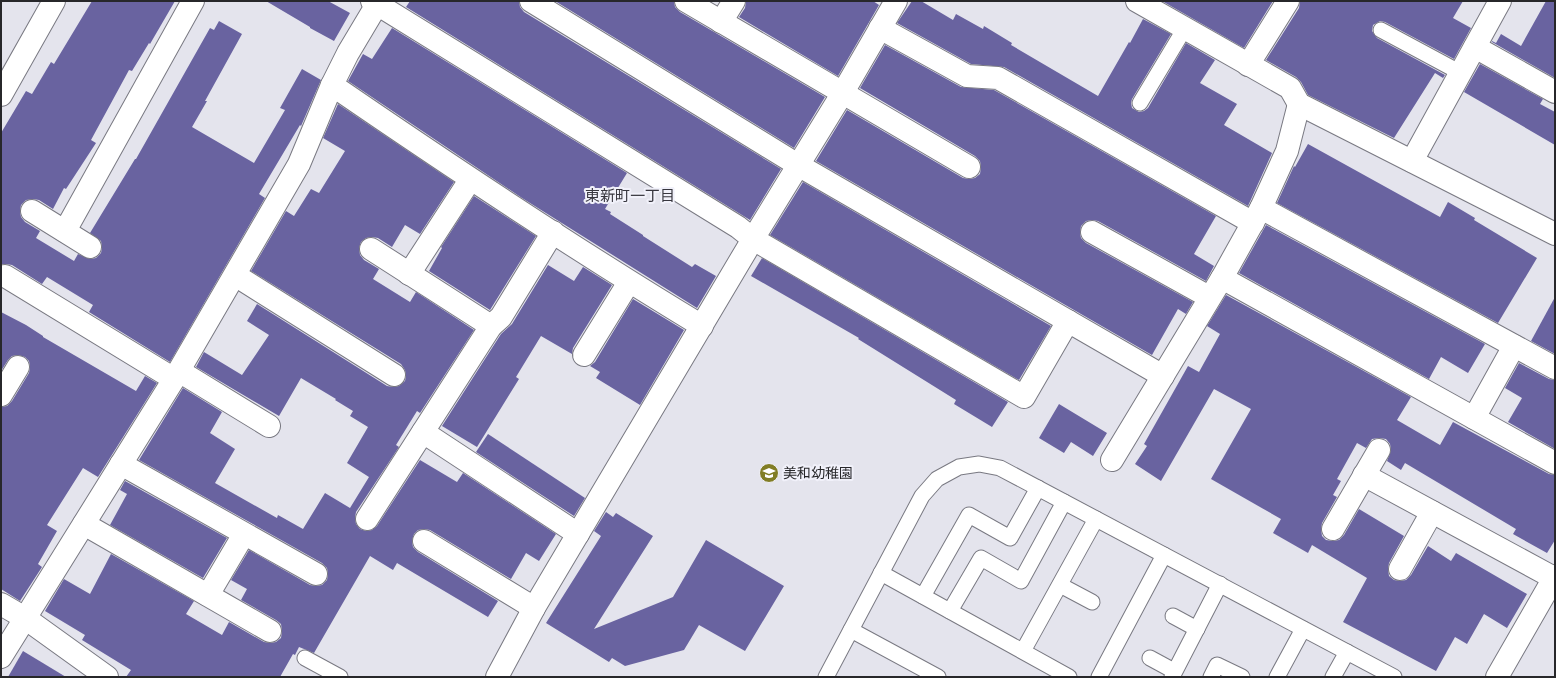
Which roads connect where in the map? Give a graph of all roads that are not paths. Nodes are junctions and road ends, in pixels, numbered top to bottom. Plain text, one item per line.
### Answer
1 (54, 1) edge
2 (193, 1) edge
3 (531, 1) edge
4 (686, 1) edge
5 (734, 1) edge
6 (896, 1) edge
7 (1137, 1) edge
8 (1288, 1) edge
9 (1500, 1) edge
10 (376, 2) edge
11 (1164, 7) edge
12 (721, 22) junction
13 (880, 28) junction
14 (1185, 28) junction
15 (1381, 30) dead end
16 (1475, 47) junction
17 (1248, 65) junction
18 (1461, 73) junction
19 (4, 83) edge
20 (332, 84) junction
21 (1555, 92) edge
22 (842, 94) junction
23 (1140, 103) dead end
24 (1298, 104) junction
25 (1412, 161) junction
26 (798, 165) junction
27 (969, 167) dead end
28 (470, 180) junction
29 (32, 211) dead end
30 (1257, 215) junction
31 (65, 230) junction
32 (553, 232) junction
33 (1092, 232) dead end
34 (1555, 234) edge
35 (753, 239) junction
36 (90, 247) dead end
37 (371, 248) dead end
38 (409, 274) junction
39 (5, 276) dead end
40 (235, 276) junction
41 (1222, 278) junction
42 (629, 282) junction
43 (1209, 297) junction
44 (1068, 321) junction
45 (491, 326) junction
46 (702, 326) junction
47 (1514, 346) junction
48 (584, 355) dead end
49 (18, 367) dead end
50 (1555, 368) edge
51 (176, 375) junction
52 (394, 375) dead end
53 (1163, 376) junction
54 (1, 395) edge
55 (1474, 418) junction
56 (269, 426) dead end
57 (423, 432) junction
58 (1379, 450) dead end
59 (1112, 460) dead end
60 (121, 464) junction
61 (1555, 464) edge
62 (1364, 475) junction
63 (1038, 488) junction
64 (1064, 502) junction
65 (1432, 512) junction
66 (367, 519) dead end
67 (1096, 519) junction
68 (84, 524) junction
69 (1333, 529) dead end
70 (244, 534) junction
71 (578, 534) junction
72 (424, 541) dead end
73 (1164, 555) junction
74 (1400, 570) dead end
75 (882, 573) junction
76 (316, 574) dead end
77 (1554, 577) edge
78 (1220, 584) junction
79 (1060, 585) junction
80 (208, 596) junction
81 (923, 596) junction
82 (1092, 602) dead end
83 (1, 604) edge
84 (534, 608) junction
85 (950, 611) junction
86 (1173, 616) dead end
87 (25, 618) junction
88 (1197, 629) junction
89 (1303, 629) junction
90 (851, 630) junction
91 (270, 631) dead end
92 (1023, 652) junction
93 (1347, 652) junction
94 (1, 658) edge
95 (305, 658) dead end
96 (1150, 658) dead end
97 (1368, 671) edge
98 (1173, 674) edge
99 (107, 677) edge
100 (340, 677) edge
101 (497, 677) edge
102 (826, 677) edge
103 (938, 677) edge
104 (1069, 677) edge
105 (1099, 677) edge
106 (1211, 677) edge
107 (1242, 677) edge
108 (1277, 677) edge
109 (1333, 677) edge
110 (1394, 677) edge
111 (1497, 677) edge

1 - 19 street
2 - 31 street
3 - 26 street
4 - 12 street
5 - 12 street
6 - 13 street
7 - 11 street
8 - 17 street
9 - 16 street
10 - 20 street
10 - 35 street
11 - 14 street
12 - 22 street
13 - 22 street
13 - 30 street
14 - 17 street
14 - 23 lane
15 - 18 lane
16 - 18 street
16 - 21 street
17 - 24 street
18 - 25 street
20 - 28 street
20 - 40 street
22 - 26 street
22 - 27 street
24 - 25 street
24 - 30 street
25 - 34 street
26 - 35 street
26 - 44 street
28 - 32 street
28 - 38 street
29 - 31 street
30 - 41 street
30 - 47 street
31 - 36 street
32 - 42 street
32 - 45 street
33 - 43 street
35 - 44 street
35 - 46 street
37 - 38 street
38 - 45 street
39 - 51 street
40 - 51 street
40 - 52 street
41 - 43 street
41 - 55 street
42 - 46 street
42 - 48 street
43 - 53 street
44 - 53 street
45 - 57 street
46 - 71 street
47 - 50 street
47 - 55 street
49 - 54 street
51 - 56 street
51 - 60 street
53 - 59 street
55 - 61 street
57 - 66 street
57 - 71 street
58 - 62 street
60 - 68 street
60 - 70 street
62 - 65 street
62 - 69 street
63 - 64 lane
63 - 75 lane
63 - 81 lane
64 - 67 lane
64 - 85 lane
65 - 74 street
65 - 77 street
67 - 73 lane
67 - 79 lane
68 - 80 street
68 - 87 street
70 - 76 street
70 - 80 street
71 - 84 street
72 - 84 street
73 - 78 lane
73 - 105 lane
75 - 81 lane
75 - 90 lane
77 - 111 street
78 - 88 lane
78 - 89 lane
79 - 82 lane
79 - 92 lane
80 - 91 street
81 - 85 lane
83 - 87 street
84 - 101 street
85 - 92 lane
86 - 88 lane
87 - 94 street
87 - 99 street
88 - 98 lane
89 - 93 lane
89 - 108 lane
90 - 102 lane
90 - 103 lane
92 - 104 lane
93 - 97 lane
93 - 109 lane
95 - 100 lane
96 - 98 lane
97 - 110 lane
106 - 107 lane

